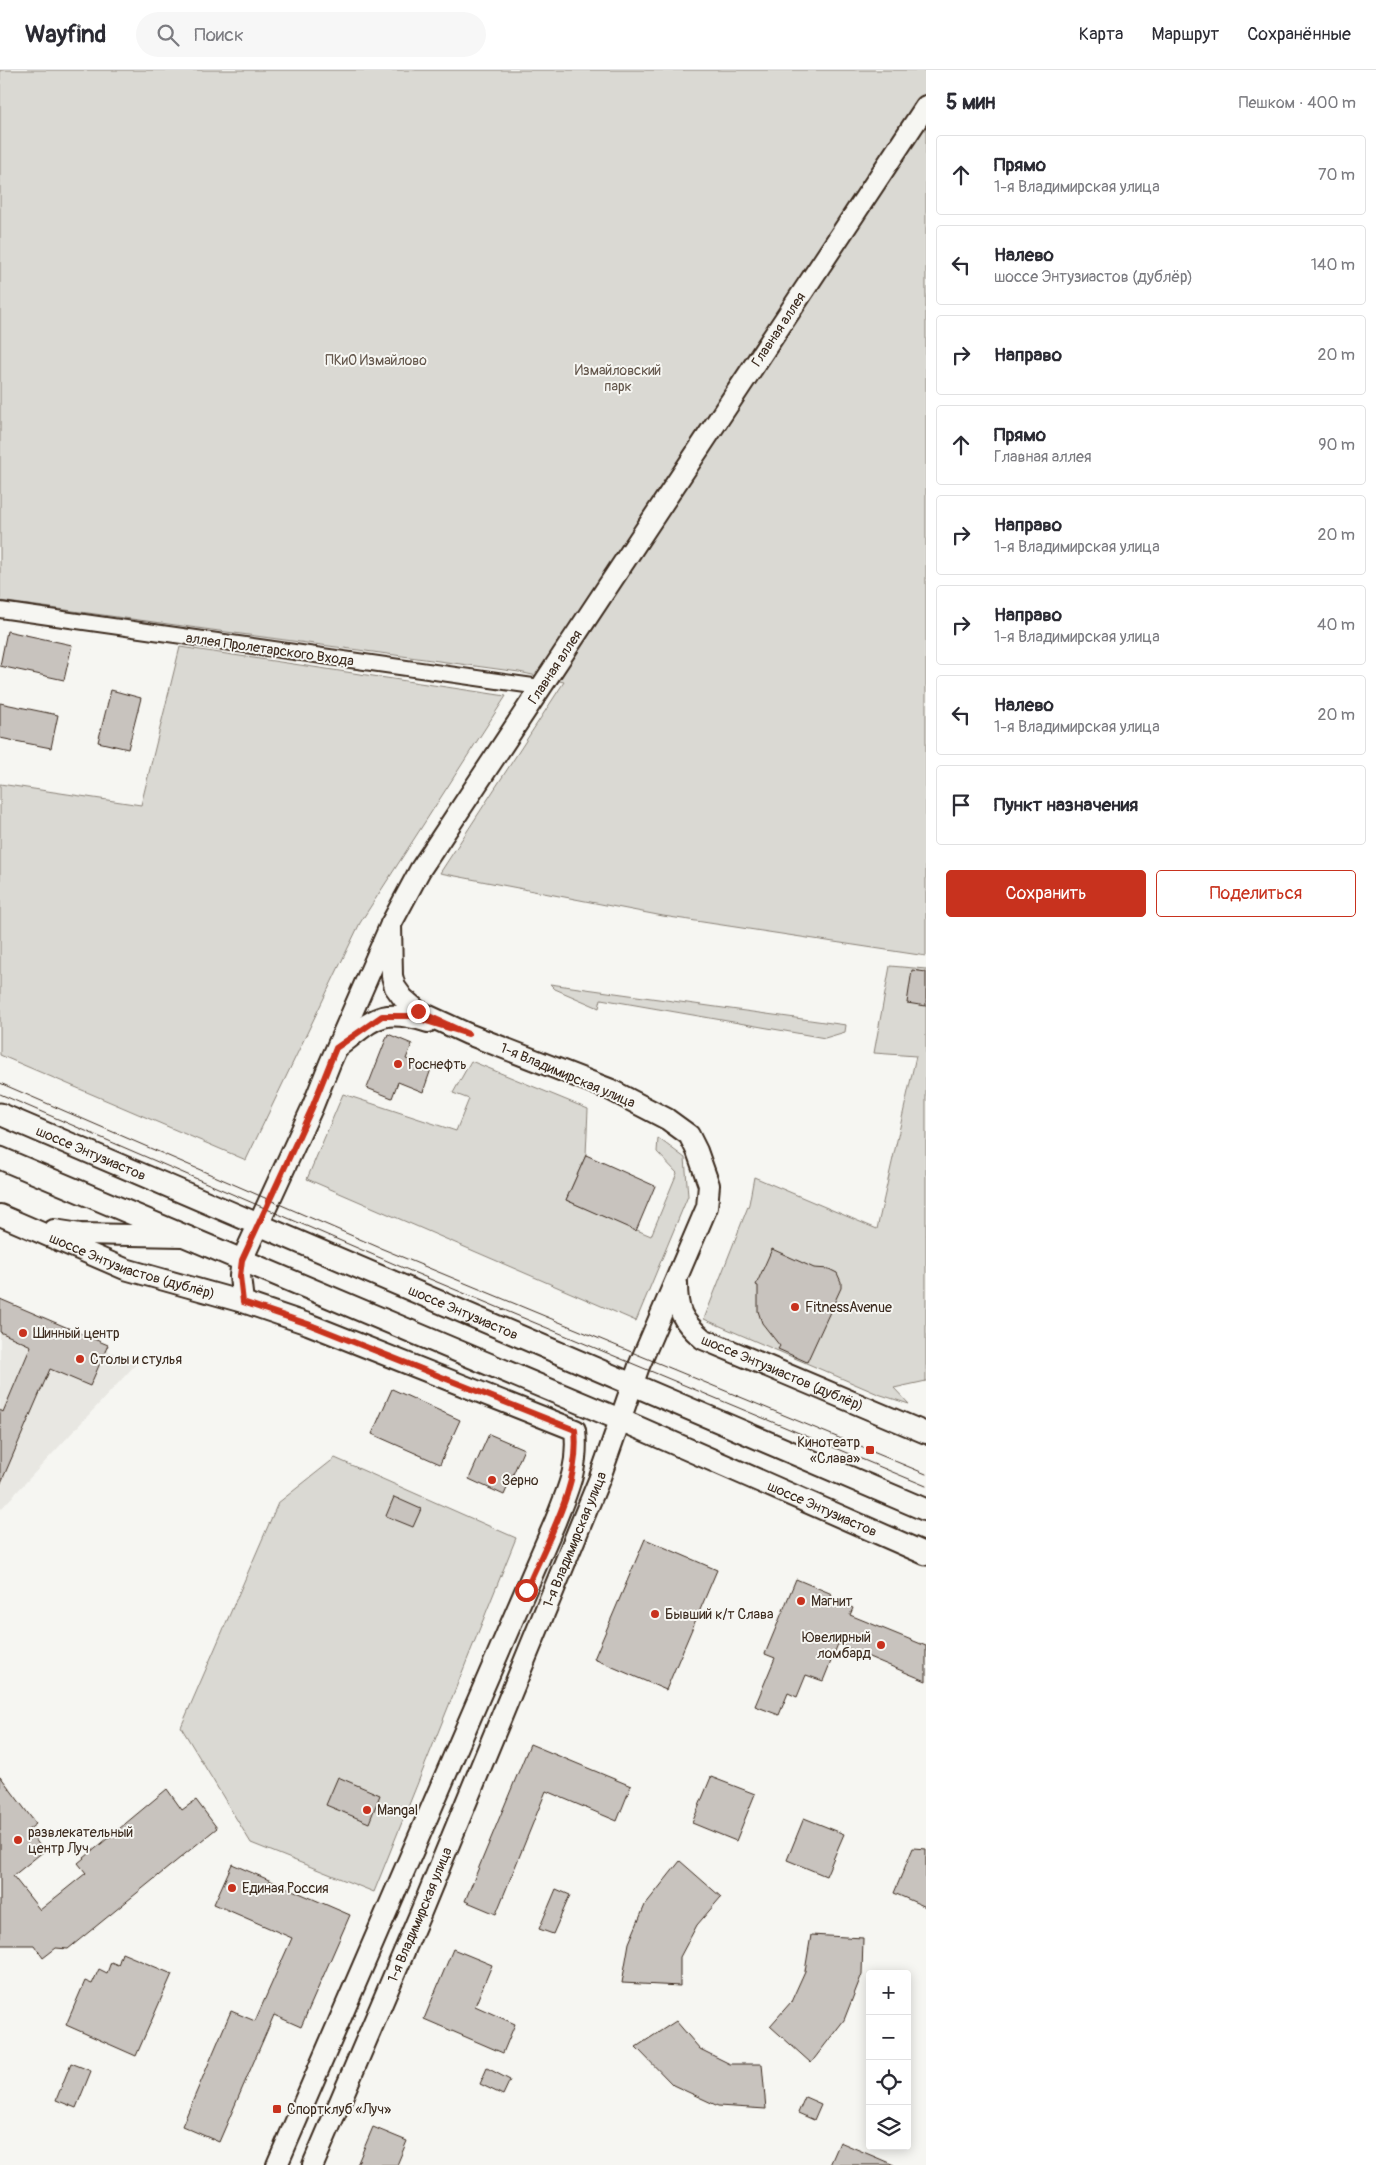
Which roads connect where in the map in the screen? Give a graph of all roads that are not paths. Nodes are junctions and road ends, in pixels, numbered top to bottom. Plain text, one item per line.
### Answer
1 (926, 106) edge
2 (0, 610) edge
3 (540, 687) junction
4 (391, 924) junction
5 (468, 1034) junction
6 (336, 1048) junction
7 (0, 1114) edge
8 (0, 1158) edge
9 (0, 1215) edge
10 (23, 1225) junction
11 (258, 1226) junction
12 (183, 1236) junction
13 (242, 1260) junction
14 (677, 1279) junction
15 (243, 1302) junction
16 (631, 1385) junction
17 (620, 1420) junction
18 (575, 1430) joint
19 (926, 1433) edge
20 (926, 1510) edge
21 (926, 1554) edge
22 (277, 2165) edge
23 (313, 2165) edge

1 - 3 main road, Главная аллея
2 - 3 street, аллея Пролетарского Входа
3 - 4 main road, Главная аллея
4 - 5 main road, 1-я Владимирская улица
4 - 6 main road, Главная аллея
5 - 6 main road, 1-я Владимирская улица
5 - 14 main road, 1-я Владимирская улица
6 - 11 main road, Главная аллея
7 - 11 main road, шоссе Энтузиастов
8 - 12 main road, шоссе Энтузиастов
9 - 10 main road, шоссе Энтузиастов (дублёр)
10 - 12 main road
10 - 15 main road, шоссе Энтузиастов (дублёр)
11 - 13 main road, Главная аллея
11 - 16 main road, шоссе Энтузиастов
12 - 13 main road, шоссе Энтузиастов
13 - 15 main road
13 - 17 main road, шоссе Энтузиастов
14 - 16 main road, 1-я Владимирская улица
14 - 19 main road, шоссе Энтузиастов (дублёр)
15 - 18 main road, шоссе Энтузиастов (дублёр)
16 - 17 main road, 1-я Владимирская улица
16 - 20 main road, шоссе Энтузиастов
17 - 21 main road, шоссе Энтузиастов
17 - 23 main road, 1-я Владимирская улица
18 - 22 main road, 1-я Владимирская улица

